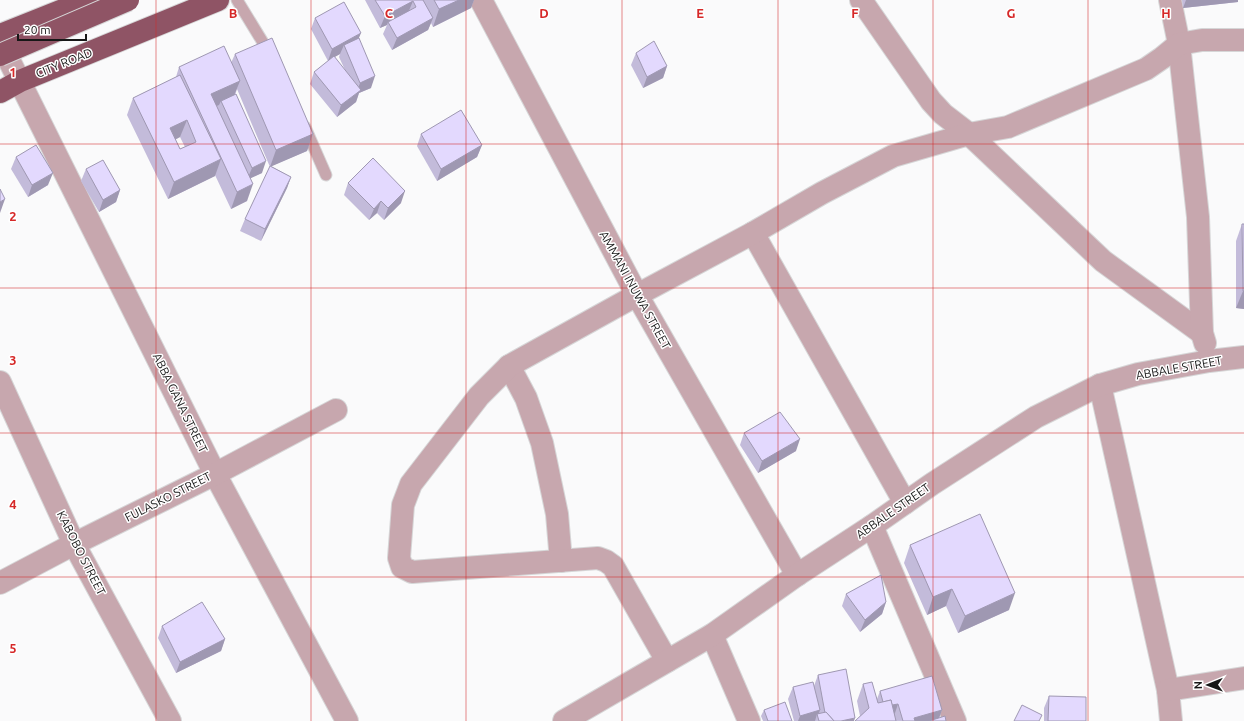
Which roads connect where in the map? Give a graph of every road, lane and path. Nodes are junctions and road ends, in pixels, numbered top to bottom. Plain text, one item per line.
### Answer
1 (88, 0) edge
2 (128, 0) edge
3 (218, 0) edge
4 (237, 0) edge
5 (481, 0) edge
6 (861, 0) edge
7 (1170, 0) edge
8 (0, 35) edge
9 (1244, 40) edge
10 (0, 42) edge
11 (1179, 44) junction
12 (0, 55) edge
13 (276, 65) edge
14 (20, 81) junction
15 (0, 92) edge
16 (301, 120) edge
17 (969, 134) junction
18 (326, 175) dead end
19 (753, 233) junction
20 (637, 295) junction
21 (1202, 333) junction
22 (1209, 361) junction
23 (1243, 363) edge
24 (509, 366) junction
25 (0, 382) edge
26 (1100, 385) junction
27 (336, 410) dead end
28 (215, 474) junction
29 (905, 503) junction
30 (872, 526) junction
31 (74, 544) junction
32 (561, 562) junction
33 (797, 575) junction
34 (0, 583) edge
35 (712, 635) junction
36 (667, 661) junction
37 (1244, 678) edge
38 (1168, 690) junction
39 (170, 721) edge
40 (347, 721) edge
41 (564, 721) edge
42 (749, 721) edge
43 (955, 721) edge
44 (1171, 721) edge

1 - 8 highway
2 - 12 highway, bridge
3 - 14 highway, CITY ROAD
4 - 13 lane
5 - 20 street, AMMANI INUWA STREET
6 - 17 street
7 - 11 street
9 - 11 street
10 - 14 street, ABBA GANA STREET
11 - 17 street
11 - 21 street
14 - 15 highway, CITY ROAD
14 - 28 street, ABBA GANA STREET
16 - 18 lane
17 - 19 street
17 - 21 street
19 - 20 street
19 - 29 street
20 - 24 street
20 - 33 street, AMMANI INUWA STREET
21 - 22 street
22 - 23 street, ABBALE STREET
22 - 26 street, ABBALE STREET
24 - 32 street
24 - 32 street
25 - 31 street, KABOBO STREET
26 - 29 street, ABBALE STREET
26 - 38 street
27 - 28 street, FULASKO STREET
28 - 31 street, FULASKO STREET
28 - 40 street, ABBA GANA STREET
29 - 30 street, ABBALE STREET
30 - 33 street, ABBALE STREET
30 - 43 street
31 - 34 street, FULASKO STREET
31 - 39 street, KABOBO STREET
32 - 36 street
33 - 35 street, ABBALE STREET
35 - 36 street, ABBALE STREET
35 - 42 street
36 - 41 street, ABBALE STREET
37 - 38 street
38 - 44 street

